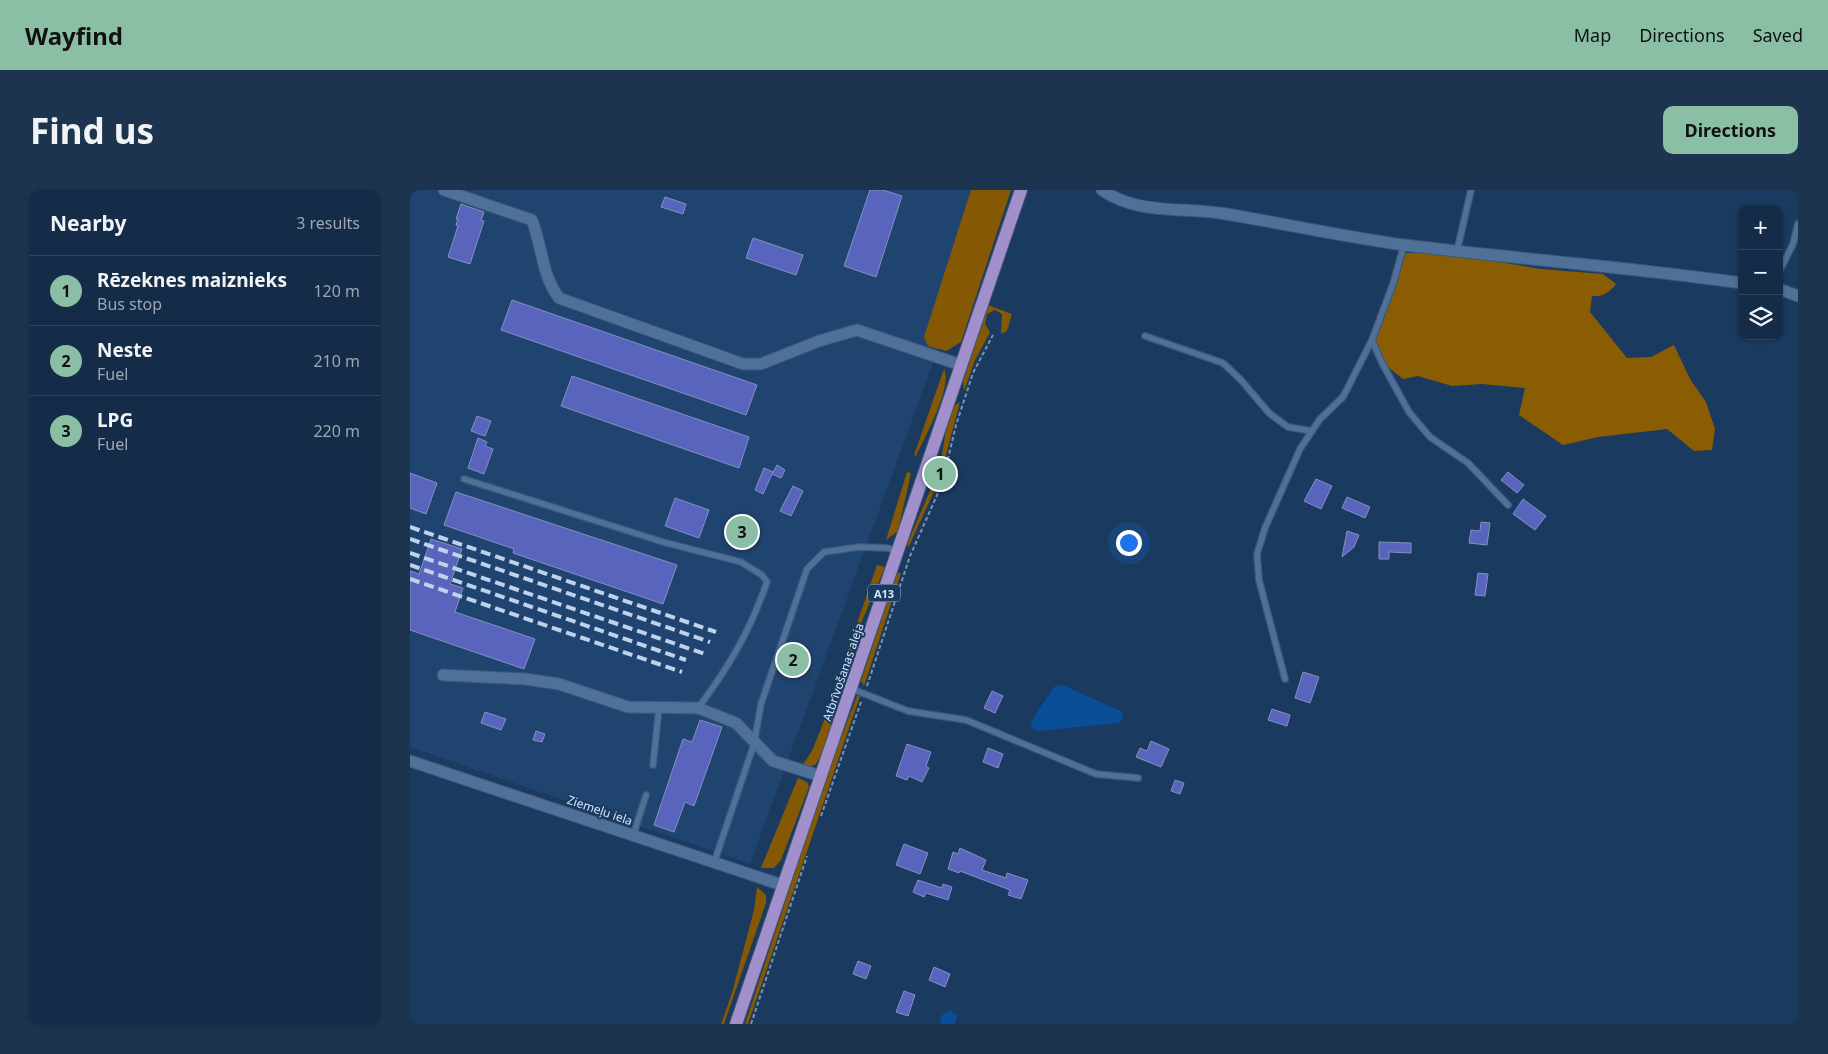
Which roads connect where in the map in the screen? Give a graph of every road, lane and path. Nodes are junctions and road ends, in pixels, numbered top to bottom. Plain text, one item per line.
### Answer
1 (444, 190) edge
2 (1021, 190) edge
3 (1102, 190) edge
4 (1471, 190) edge
5 (1798, 224) edge
6 (1404, 245) junction
7 (1457, 251) junction
8 (1783, 264) edge
9 (1738, 282) edge
10 (1783, 290) edge
11 (1798, 296) edge
12 (993, 336) dead end
13 (1145, 336) dead end
14 (1372, 340) junction
15 (961, 365) junction
16 (1312, 431) junction
17 (464, 478) dead end
18 (1508, 505) dead end
19 (898, 551) junction
20 (443, 675) dead end
21 (1285, 679) dead end
22 (858, 691) junction
23 (658, 708) junction
24 (698, 708) junction
25 (754, 744) junction
26 (410, 761) edge
27 (653, 765) dead end
28 (821, 776) junction
29 (1138, 778) dead end
30 (646, 795) dead end
31 (818, 823) dead end
32 (633, 836) junction
33 (809, 851) dead end
34 (714, 863) junction
35 (782, 886) junction
36 (736, 1024) edge
37 (751, 1024) edge

1 - 15 street
2 - 15 main road, Atbrīvošanas aleja / A13
3 - 6 street
4 - 7 lane
5 - 8 lane
6 - 7 street
6 - 14 lane
7 - 9 street
10 - 11 street
12 - 22 path
13 - 16 lane
14 - 16 lane
14 - 18 lane
15 - 19 main road, Atbrīvošanas aleja / A13
16 - 21 lane
17 - 24 lane
19 - 22 main road, Atbrīvošanas aleja / A13
19 - 25 lane
20 - 23 street
22 - 28 main road, Atbrīvošanas aleja / A13
22 - 29 lane
22 - 31 path
23 - 24 street
23 - 27 lane
24 - 25 street
25 - 28 street
25 - 34 lane
26 - 32 street, Ziemeļu iela
28 - 35 main road, Atbrīvošanas aleja / A13
30 - 32 lane
32 - 34 street, Ziemeļu iela
33 - 37 path
34 - 35 street, Ziemeļu iela
35 - 36 main road, Atbrīvošanas aleja / A13

